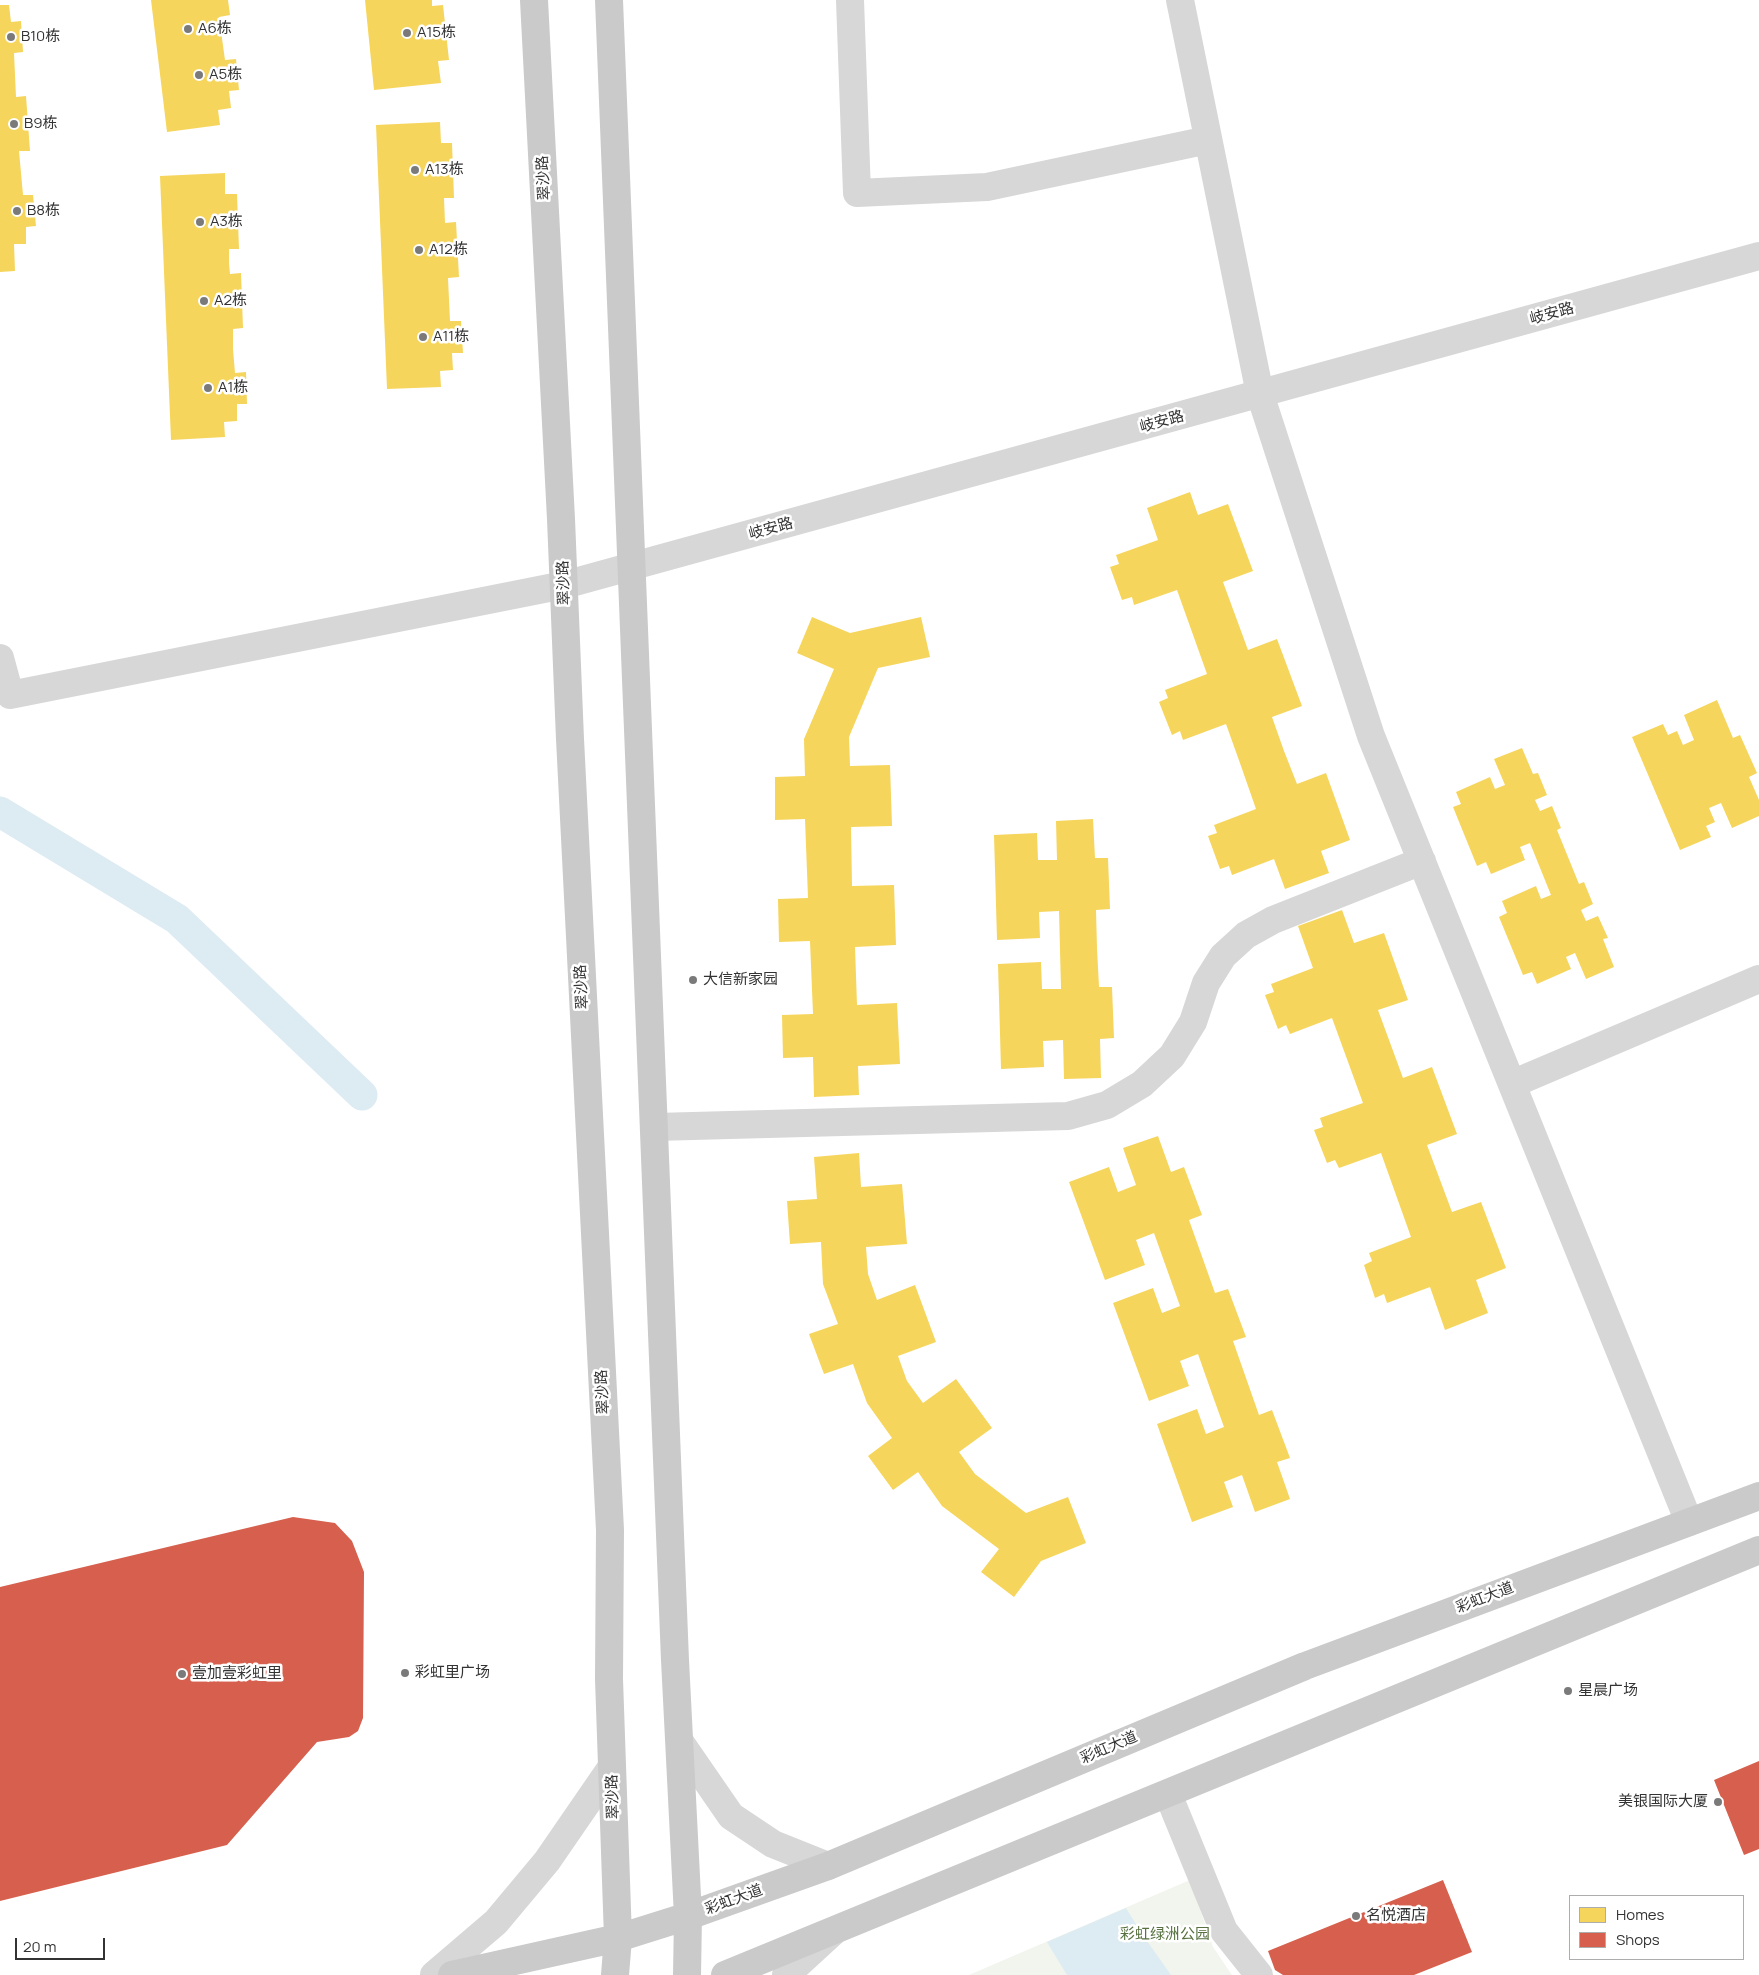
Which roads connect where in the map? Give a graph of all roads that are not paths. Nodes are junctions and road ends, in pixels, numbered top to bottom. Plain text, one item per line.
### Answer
1 (534, 0) edge
2 (609, 0) edge
3 (850, 0) edge
4 (1180, 0) edge
5 (1208, 140) junction
6 (1759, 256) edge
7 (1260, 394) junction
8 (632, 568) junction
9 (564, 586) junction
10 (0, 658) edge
11 (1422, 861) junction
12 (1759, 979) edge
13 (1512, 1084) junction
14 (654, 1127) junction
15 (1759, 1496) edge
16 (1689, 1522) junction
17 (1759, 1550) edge
18 (680, 1742) junction
19 (612, 1768) junction
20 (1168, 1794) junction
21 (828, 1866) junction
22 (688, 1916) junction
23 (834, 1931) junction
24 (618, 1938) junction
25 (434, 1975) edge
26 (452, 1975) edge
27 (615, 1975) edge
28 (687, 1975) edge
29 (724, 1975) edge
30 (786, 1975) edge
31 (1259, 1975) edge

1 - 9 main road, 翠沙路
2 - 8 main road
3 - 5 street
4 - 5 street
5 - 7 street
6 - 7 street, 岐安路
7 - 8 street, 岐安路
7 - 11 street
8 - 9 street, 岐安路
8 - 14 main road
9 - 10 street, 岐安路
9 - 19 main road, 翠沙路
11 - 13 street
11 - 14 street
12 - 13 street
13 - 16 street
14 - 18 main road
15 - 16 main road, 彩虹大道
16 - 21 main road, 彩虹大道
17 - 20 main road
18 - 21 street
18 - 22 main road
19 - 24 main road, 翠沙路
19 - 25 street
20 - 23 main road
20 - 31 street
21 - 22 main road, 彩虹大道
22 - 24 main road, 彩虹大道
22 - 28 main road
23 - 29 main road
23 - 30 street
24 - 26 main road, 彩虹大道
24 - 27 main road, 翠沙路

